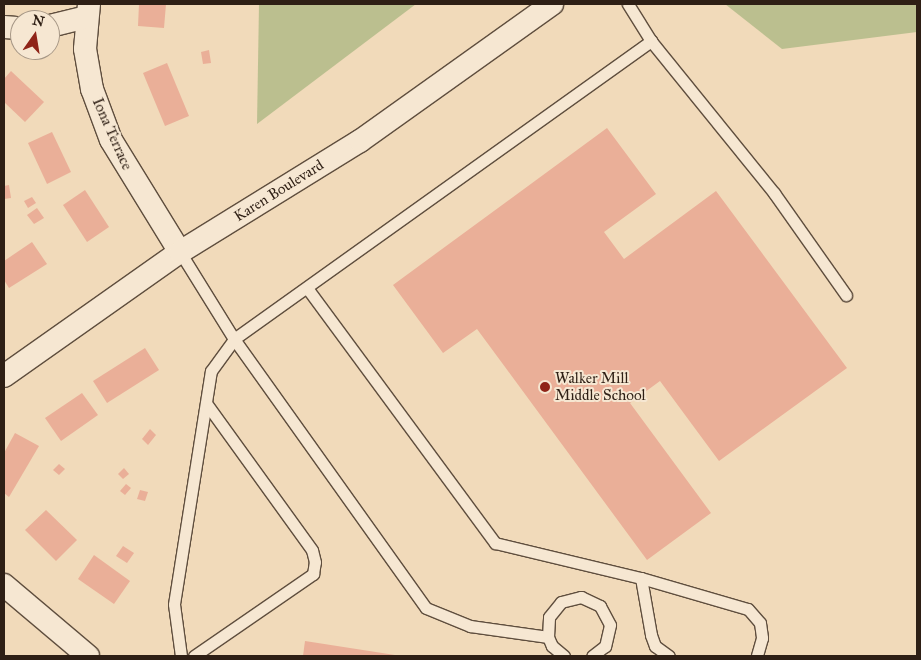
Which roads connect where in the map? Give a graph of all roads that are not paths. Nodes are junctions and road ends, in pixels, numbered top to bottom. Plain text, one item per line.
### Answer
1 (552, 4) edge
2 (628, 4) edge
3 (87, 10) edge
4 (60, 22) edge
5 (651, 41) junction
6 (180, 252) junction
7 (307, 288) junction
8 (846, 295) dead end
9 (234, 339) junction
10 (4, 376) edge
11 (206, 402) junction
12 (641, 578) junction
13 (4, 585) edge
14 (548, 637) junction
15 (88, 656) edge
16 (181, 656) edge
17 (194, 656) edge
18 (564, 656) edge
19 (592, 656) edge
20 (669, 656) edge
21 (756, 656) edge

1 - 6 street, Karen Boulevard
2 - 5 lane
3 - 4 street
3 - 6 street, Iona Terrace
5 - 7 lane
5 - 8 lane
6 - 9 lane
6 - 10 street, Karen Boulevard
7 - 9 lane
7 - 12 lane
9 - 11 lane
9 - 14 lane
11 - 16 lane
11 - 17 lane
12 - 20 lane
12 - 21 lane
13 - 15 street
14 - 18 lane
14 - 19 lane

